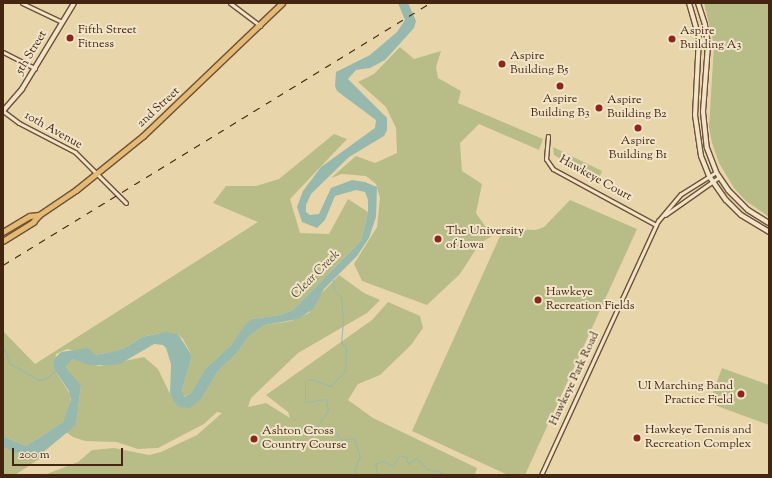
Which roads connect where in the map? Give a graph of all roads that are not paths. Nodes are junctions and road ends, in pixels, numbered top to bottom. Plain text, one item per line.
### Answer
1 (22, 3) edge
2 (74, 3) edge
3 (230, 3) edge
4 (282, 3) edge
5 (689, 3) edge
6 (698, 3) edge
7 (62, 22) junction
8 (260, 26) junction
9 (3, 52) edge
10 (35, 68) junction
11 (3, 111) edge
12 (548, 136) dead end
13 (716, 172) junction
14 (98, 173) junction
15 (709, 176) junction
16 (719, 177) junction
17 (712, 182) junction
18 (126, 203) dead end
19 (39, 215) junction
20 (769, 223) edge
21 (656, 225) junction
22 (3, 232) edge
23 (769, 232) edge
24 (3, 241) edge
25 (541, 475) edge

1 - 7 street
2 - 7 main road, 5th Street
3 - 8 street
4 - 8 main road, 2nd Street
5 - 15 main road
6 - 13 main road
7 - 10 main road, 5th Street
8 - 14 main road, 2nd Street
9 - 10 street
10 - 11 main road, 5th Street
11 - 14 street, 10th Avenue
12 - 21 street, Hawkeye Court
13 - 15 street, Hawkeye Park Road
13 - 16 main road
14 - 18 street, 10th Avenue
14 - 19 main road, 2nd Street
15 - 17 main road
15 - 21 street, Hawkeye Park Road
16 - 17 street, Hawkeye Park Road
16 - 20 main road
17 - 21 street, Hawkeye Park Road
17 - 23 main road
19 - 22 main road, 2nd Street
19 - 24 main road, 2nd Street
21 - 25 street, Hawkeye Park Road

